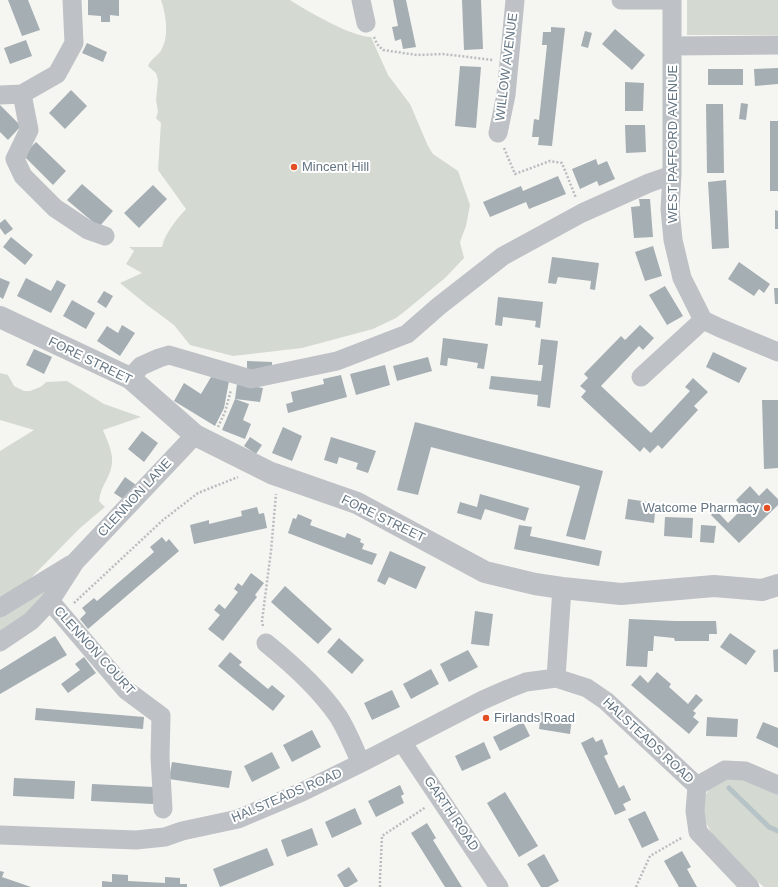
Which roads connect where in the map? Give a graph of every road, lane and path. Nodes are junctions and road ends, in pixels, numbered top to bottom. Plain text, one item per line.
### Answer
1 (72, 0) edge
2 (361, 0) edge
3 (515, 0) edge
4 (621, 0) edge
5 (672, 0) edge
6 (366, 23) joint
7 (778, 45) edge
8 (673, 46) junction
9 (510, 64) junction
10 (22, 94) junction
11 (0, 95) edge
12 (498, 133) joint
13 (672, 175) junction
14 (582, 213) junction
15 (105, 236) dead end
16 (0, 317) edge
17 (703, 320) junction
18 (778, 352) edge
19 (235, 375) junction
20 (641, 377) dead end
21 (130, 378) junction
22 (203, 439) junction
23 (281, 476) junction
24 (240, 477) dead end
25 (75, 562) junction
26 (778, 585) edge
27 (562, 588) junction
28 (78, 600) dead end
29 (50, 601) junction
30 (0, 608) edge
31 (0, 642) edge
32 (266, 643) joint
33 (556, 678) junction
34 (402, 742) junction
35 (361, 763) junction
36 (778, 785) edge
37 (696, 786) junction
38 (440, 798) junction
39 (163, 809) dead end
40 (698, 828) junction
41 (0, 835) edge
42 (380, 887) edge
43 (499, 887) edge
44 (636, 887) edge
45 (750, 887) edge

1 - 10 street
2 - 6 street
3 - 9 street, WILLOW AVENUE
4 - 5 street
5 - 8 street, WEST PAFFORD AVENUE
6 - 9 path
7 - 8 street
8 - 13 street, WEST PAFFORD AVENUE
9 - 12 street, WILLOW AVENUE
10 - 11 street
10 - 15 street
12 - 14 path
13 - 14 street
13 - 17 street, WEST PAFFORD AVENUE
14 - 19 street
16 - 21 street, FORE STREET
17 - 18 street
17 - 20 street
19 - 21 street
19 - 22 path
21 - 22 street, FORE STREET
22 - 23 street, FORE STREET
22 - 25 street, CLENNON LANE
23 - 27 street, FORE STREET
23 - 32 path
24 - 28 path
25 - 29 street, CLENNON LANE
25 - 30 street, CLENNON LANE
26 - 27 street, FORE STREET
27 - 33 street
29 - 31 street, CLENNON LANE
29 - 39 street, CLENNON COURT
32 - 35 street
33 - 34 street, HALSTEADS ROAD
33 - 37 street, HALSTEADS ROAD
34 - 35 street, HALSTEADS ROAD
34 - 38 street, GARTH ROAD
35 - 41 street, HALSTEADS ROAD
36 - 37 street
37 - 40 street
38 - 42 path
38 - 43 street, GARTH ROAD
40 - 44 path
40 - 45 street

